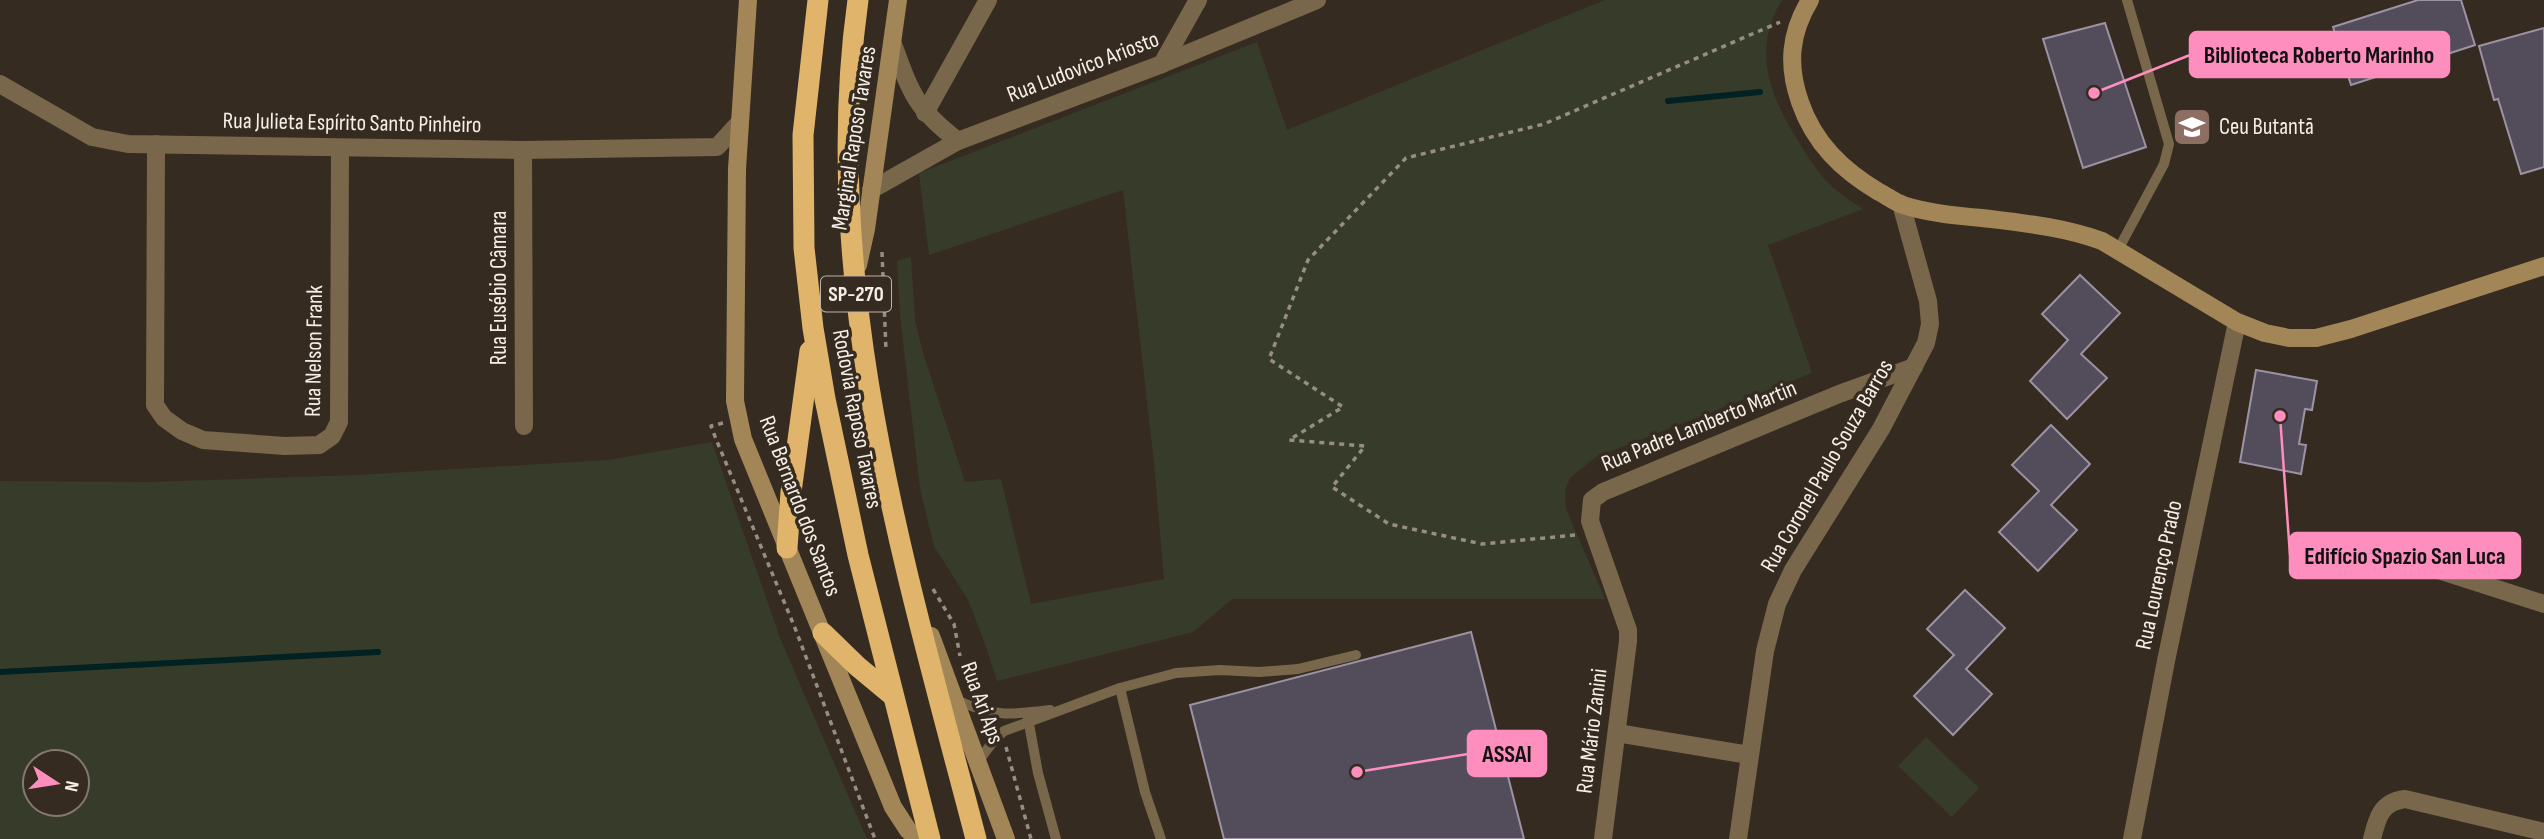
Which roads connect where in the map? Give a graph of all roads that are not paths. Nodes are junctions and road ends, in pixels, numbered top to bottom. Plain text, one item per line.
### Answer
1 (748, 0) edge
2 (818, 0) edge
3 (858, 0) edge
4 (898, 0) edge
5 (988, 0) edge
6 (1198, 0) edge
7 (1317, 0) edge
8 (2127, 0) edge
9 (1807, 6) edge
10 (893, 44) junction
11 (1162, 64) junction
12 (0, 84) edge
13 (925, 113) junction
14 (739, 123) junction
15 (958, 141) junction
16 (156, 145) junction
17 (717, 147) junction
18 (340, 148) junction
19 (523, 150) junction
20 (737, 169) junction
21 (871, 190) junction
22 (1901, 205) junction
23 (2118, 250) junction
24 (2544, 266) edge
25 (855, 282) junction
26 (2236, 322) junction
27 (813, 328) junction
28 (1914, 367) junction
29 (524, 425) dead end
30 (787, 548) junction
31 (2404, 559) dead end
32 (911, 584) junction
33 (2544, 604) edge
34 (1628, 630) joint
35 (823, 633) junction
36 (1356, 655) dead end
37 (1120, 688) junction
38 (892, 695) junction
39 (956, 700) junction
40 (1028, 717) junction
41 (1617, 733) junction
42 (1749, 755) junction
43 (977, 763) junction
44 (2544, 832) edge
45 (918, 839) edge
46 (930, 839) edge
47 (976, 839) edge
48 (1006, 839) edge
49 (1056, 839) edge
50 (1160, 839) edge
51 (1603, 839) edge
52 (1738, 839) edge
53 (2132, 839) edge
54 (2372, 839) edge

1 - 14 main road, Rua Bernardo dos Santos
2 - 27 highway, Rodovia Raposo Tavares / SP-270
3 - 25 highway, Rodovia Raposo Tavares / SP-270
4 - 10 main road, Marginal Raposo Tavares
5 - 13 street
6 - 11 street
7 - 11 street, Rua Ludovico Ariosto
8 - 23 lane
9 - 22 main road
10 - 13 street
10 - 21 main road, Marginal Raposo Tavares
11 - 15 street, Rua Ludovico Ariosto
12 - 16 street, Rua Julieta Espírito Santo Pinheiro
13 - 15 street
14 - 17 street
14 - 20 main road, Rua Bernardo dos Santos
15 - 21 street, Rua Ludovico Ariosto
16 - 18 street, Rua Julieta Espírito Santo Pinheiro
16 - 18 street, Rua Nelson Frank
17 - 19 street, Rua Julieta Espírito Santo Pinheiro
17 - 20 street
18 - 19 street, Rua Julieta Espírito Santo Pinheiro
19 - 29 street, Rua Eusébio Câmara
20 - 30 main road, Rua Bernardo dos Santos
21 - 25 main road, Marginal Raposo Tavares
22 - 23 main road
22 - 28 street, Rua Coronel Paulo Souza Barros
23 - 26 main road
24 - 26 main road
25 - 32 highway, Rodovia Raposo Tavares / SP-270
26 - 53 street, Rua Lourenço Prado
27 - 30 highway
27 - 38 highway, Rodovia Raposo Tavares / SP-270
28 - 34 street, Rua Padre Lamberto Martin
28 - 42 street, Rua Coronel Paulo Souza Barros
30 - 35 main road, Rua Bernardo dos Santos
31 - 33 street
32 - 39 main road, Rua Ari Aps
32 - 47 highway, Rodovia Raposo Tavares / SP-270
34 - 41 street, Rua Mário Zanini
35 - 38 highway
35 - 45 main road, Rua Bernardo dos Santos
36 - 37 lane
37 - 40 lane
37 - 50 lane
38 - 46 highway, Rodovia Raposo Tavares / SP-270
39 - 40 lane
39 - 43 main road, Rua Ari Aps
40 - 43 lane
40 - 49 lane
41 - 42 street
41 - 51 street, Rua Mário Zanini
42 - 52 street, Rua Coronel Paulo Souza Barros
43 - 48 main road, Rua Ari Aps
44 - 54 street

